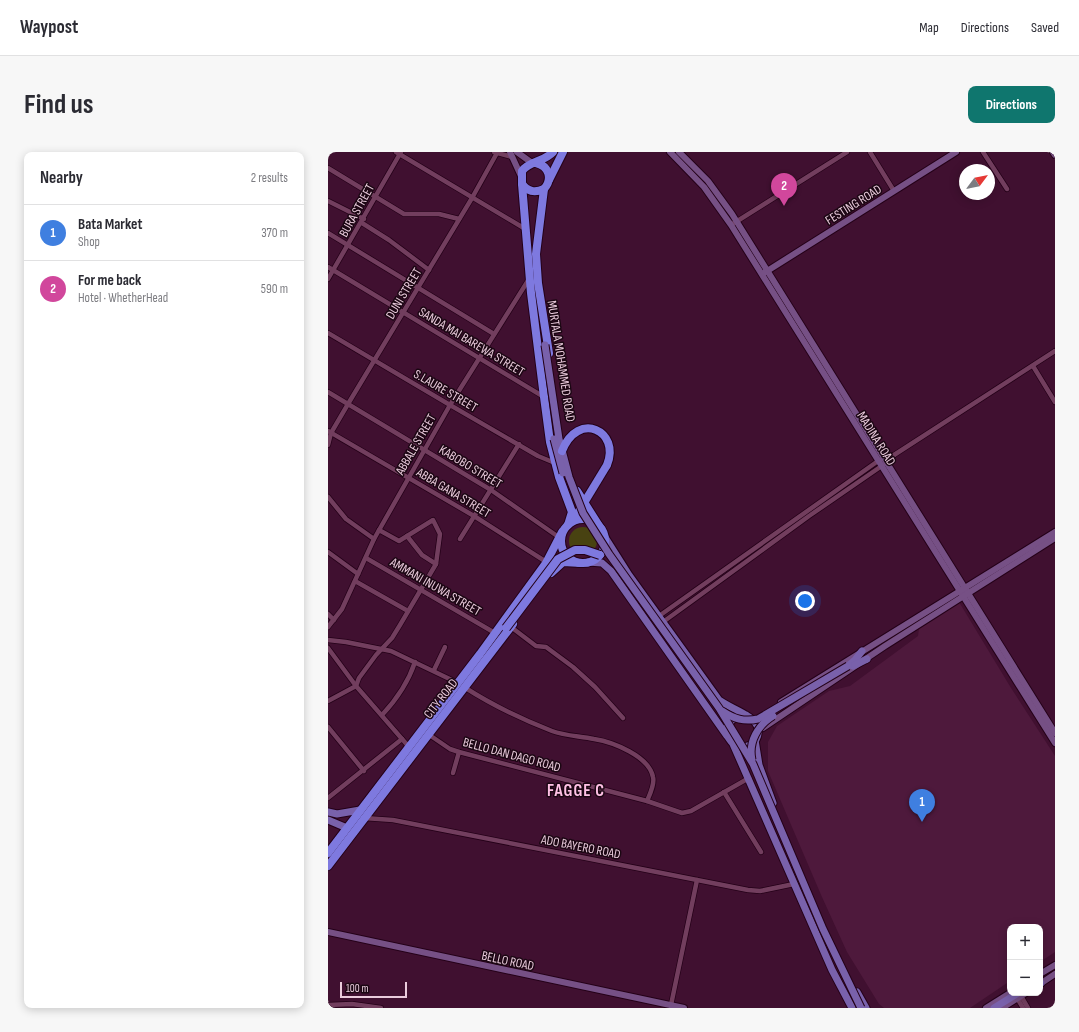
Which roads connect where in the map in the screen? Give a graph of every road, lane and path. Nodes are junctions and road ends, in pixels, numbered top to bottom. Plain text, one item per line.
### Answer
1 (518, 152) edge
2 (553, 152) edge
3 (563, 152) edge
4 (670, 152) edge
5 (679, 152) edge
6 (847, 152) edge
7 (870, 152) edge
8 (956, 152) edge
9 (983, 152) edge
10 (1053, 152) edge
11 (399, 153) edge
12 (495, 153) edge
13 (511, 154) edge
14 (1055, 155) edge
15 (534, 163) junction
16 (328, 168) edge
17 (521, 180) junction
18 (549, 180) junction
19 (544, 189) junction
20 (1007, 189) dead end
21 (894, 191) junction
22 (376, 196) junction
23 (472, 198) junction
24 (328, 201) edge
25 (459, 219) junction
26 (363, 221) junction
27 (734, 223) junction
28 (527, 231) junction
29 (328, 233) edge
30 (349, 245) junction
31 (328, 267) edge
32 (333, 270) junction
33 (429, 270) junction
34 (765, 273) junction
35 (531, 276) junction
36 (328, 279) edge
37 (419, 288) junction
38 (404, 312) junction
39 (544, 322) junction
40 (535, 324) junction
41 (328, 333) edge
42 (494, 334) junction
43 (543, 345) junction
44 (1055, 351) edge
45 (479, 358) junction
46 (375, 361) junction
47 (1033, 366) junction
48 (328, 392) edge
49 (544, 397) junction
50 (1055, 402) edge
51 (348, 404) junction
52 (450, 406) junction
53 (330, 432) edge
54 (519, 444) junction
55 (328, 445) edge
56 (424, 451) junction
57 (562, 451) junction
58 (882, 462) junction
59 (556, 463) junction
60 (408, 477) junction
61 (491, 490) junction
62 (328, 497) edge
63 (584, 504) junction
64 (474, 516) junction
65 (570, 523) junction
66 (379, 530) junction
67 (602, 532) junction
68 (1055, 532) edge
69 (561, 535) junction
70 (407, 536) junction
71 (1055, 538) edge
72 (374, 539) junction
73 (460, 539) dead end
74 (328, 552) edge
75 (603, 556) junction
76 (366, 558) junction
77 (546, 562) junction
78 (585, 562) junction
79 (436, 564) junction
80 (555, 568) junction
81 (358, 574) junction
82 (355, 581) junction
83 (421, 589) junction
84 (964, 593) junction
85 (408, 611) junction
86 (328, 614) edge
87 (661, 619) junction
88 (334, 620) junction
89 (328, 627) edge
90 (509, 627) junction
91 (499, 635) junction
92 (328, 640) edge
93 (444, 647) dead end
94 (328, 648) edge
95 (382, 650) junction
96 (862, 651) junction
97 (867, 659) junction
98 (416, 662) junction
99 (848, 667) junction
100 (434, 670) junction
101 (461, 685) junction
102 (356, 686) junction
103 (328, 701) edge
104 (719, 708) junction
105 (382, 715) junction
106 (748, 716) junction
107 (623, 718) dead end
108 (328, 727) edge
109 (758, 731) junction
110 (1055, 733) edge
111 (428, 734) junction
112 (728, 737) junction
113 (402, 739) junction
114 (755, 740) junction
115 (1055, 743) edge
116 (733, 744) junction
117 (409, 748) junction
118 (459, 752) junction
119 (752, 764) junction
120 (364, 771) junction
121 (453, 773) dead end
122 (749, 778) junction
123 (328, 790) edge
124 (724, 792) junction
125 (330, 796) edge
126 (647, 801) junction
127 (328, 812) edge
128 (362, 814) junction
129 (328, 820) edge
130 (347, 828) junction
131 (761, 852) dead end
132 (328, 853) edge
133 (328, 866) edge
134 (697, 880) junction
135 (794, 884) junction
136 (328, 932) edge
137 (1055, 965) edge
138 (1043, 972) edge
139 (1055, 974) edge
140 (1043, 981) edge
141 (1007, 995) edge
142 (1019, 996) edge
143 (1019, 996) edge
144 (1020, 996) edge
145 (1021, 996) edge
146 (1022, 996) edge
147 (328, 1005) edge
148 (670, 1006) edge
149 (381, 1008) edge
150 (684, 1008) edge
151 (852, 1008) edge
152 (856, 1008) edge
153 (861, 1008) edge
154 (866, 1008) edge
155 (986, 1008) edge
156 (994, 1008) edge
157 (998, 1008) edge
158 (1002, 1008) edge
159 (1023, 1008) edge
160 (1028, 1008) edge

1 - 15 main road
2 - 15 highway
3 - 18 highway
4 - 27 main road, MADINA ROAD
5 - 27 main road, MADINA ROAD
6 - 27 street
7 - 21 street
8 - 21 main road, FESTING ROAD
9 - 20 street
10 - 14 main road
11 - 22 street, BURA STREET
11 - 23 street
12 - 13 street
12 - 23 street, DUNI STREET
13 - 17 main road
15 - 17 highway
15 - 18 highway
16 - 22 street
17 - 19 highway
17 - 28 highway, MURTALA MOHAMMED ROAD
18 - 19 highway
19 - 39 highway, MURTALA MOHAMMED ROAD
21 - 34 main road, FESTING ROAD
22 - 25 street
22 - 26 street, BURA STREET
23 - 25 street, DUNI STREET
23 - 28 street
24 - 26 street
25 - 33 street, DUNI STREET
26 - 30 street, BURA STREET
26 - 33 street
27 - 34 main road, MADINA ROAD
28 - 35 highway, MURTALA MOHAMMED ROAD
29 - 30 street
30 - 32 street, BURA STREET
30 - 37 street
31 - 32 street, SANDA MAI BAREWA STREET
32 - 36 street, BURA STREET
32 - 38 street, SANDA MAI BAREWA STREET
33 - 37 street, DUNI STREET
34 - 58 main road, MADINA ROAD
35 - 40 highway, MURTALA MOHAMMED ROAD
35 - 42 street, ABBALE STREET
37 - 38 street, DUNI STREET
37 - 42 street
38 - 45 street, SANDA MAI BAREWA STREET
38 - 46 street, DUNI STREET
39 - 43 main road
39 - 63 highway, MURTALA MOHAMMED ROAD
40 - 43 main road
40 - 49 highway, MURTALA MOHAMMED ROAD
41 - 46 street, S.LAURE STREET
42 - 45 street, ABBALE STREET
43 - 57 main road, bridge
43 - 75 main road, bridge
44 - 47 street
45 - 49 street, SANDA MAI BAREWA STREET
45 - 52 street, ABBALE STREET
46 - 51 street, DUNI STREET
46 - 52 street, S.LAURE STREET
47 - 50 street
47 - 58 street
48 - 51 street, KABOBO STREET
49 - 59 highway, MURTALA MOHAMMED ROAD
51 - 53 street, DUNI STREET
51 - 56 street, KABOBO STREET
52 - 54 street, S.LAURE STREET
52 - 56 street, ABBALE STREET
53 - 55 street, DUNI STREET
53 - 60 street, ABBA GANA STREET
54 - 59 street, S.LAURE STREET
54 - 61 street
56 - 60 street, ABBALE STREET
56 - 61 street, KABOBO STREET
57 - 63 highway, bridge
57 - 104 main road, bridge
58 - 84 main road, MADINA ROAD
58 - 87 street
59 - 65 highway, MURTALA MOHAMMED ROAD
60 - 64 street, ABBA GANA STREET
60 - 66 street, ABBALE STREET
61 - 64 street
61 - 69 street, KABOBO STREET
62 - 72 street
63 - 65 highway
63 - 67 highway, MURTALA MOHAMMED ROAD
64 - 73 street
64 - 77 street, ABBA GANA STREET
65 - 67 highway
65 - 69 highway
66 - 70 street
66 - 72 street, ABBALE STREET
67 - 78 highway
67 - 87 main road
68 - 84 main road
69 - 77 highway, CITY ROAD
69 - 78 highway
70 - 79 street
70 - 79 street
71 - 84 main road
72 - 76 street, ABBALE STREET
74 - 81 street
75 - 90 highway, bridge
75 - 152 main road
76 - 81 street, ABBALE STREET
76 - 83 street, AMMANI INUWA STREET
77 - 80 street, ABBA GANA STREET
77 - 91 highway, CITY ROAD
78 - 80 highway
78 - 112 main road
79 - 83 street
80 - 90 highway
81 - 82 street, ABBALE STREET
82 - 85 street
82 - 88 street, ABBALE STREET
83 - 85 street
83 - 91 street, AMMANI INUWA STREET
84 - 96 main road
84 - 97 main road
84 - 110 main road, MADINA ROAD
84 - 115 main road, MADINA ROAD
85 - 95 street
86 - 88 street
87 - 106 main road
88 - 89 street, ABBALE STREET
90 - 91 highway
90 - 107 street
91 - 101 highway, CITY ROAD
92 - 95 street
93 - 100 street
94 - 102 street
95 - 98 street
95 - 102 street
96 - 99 main road
96 - 106 main road
97 - 99 main road
97 - 109 main road
98 - 100 street
98 - 105 street
99 - 104 main road, bridge
99 - 119 main road, bridge
100 - 101 street
101 - 111 highway, CITY ROAD
101 - 117 highway, CITY ROAD
101 - 126 street
102 - 103 street
102 - 105 street
104 - 119 main road, bridge
105 - 113 street
106 - 109 main road
106 - 112 main road
108 - 120 street
109 - 114 main road
111 - 118 street, BELLO DAN DAGO ROAD
111 - 128 highway, CITY ROAD
112 - 116 main road
113 - 117 street
113 - 120 street
114 - 116 main road
114 - 154 main road
116 - 122 main road
117 - 128 highway, CITY ROAD
118 - 121 street
118 - 126 street, BELLO DAN DAGO ROAD
119 - 153 main road, bridge
120 - 125 street
122 - 124 street, BELLO DAN DAGO ROAD
122 - 135 main road
123 - 125 street
124 - 126 street, BELLO DAN DAGO ROAD
124 - 131 street
127 - 128 main road
128 - 130 highway, CITY ROAD
128 - 133 highway, CITY ROAD
128 - 134 street, ADO BAYERO ROAD
129 - 130 main road
130 - 132 highway, CITY ROAD
134 - 135 street, ADO BAYERO ROAD
134 - 148 street
135 - 151 main road
136 - 148 main road, BELLO ROAD
137 - 138 main road
139 - 140 main road
141 - 155 main road
142 - 156 main road
143 - 157 main road
144 - 158 main road
145 - 159 street
146 - 160 street
147 - 149 street
148 - 150 main road, BELLO ROAD

